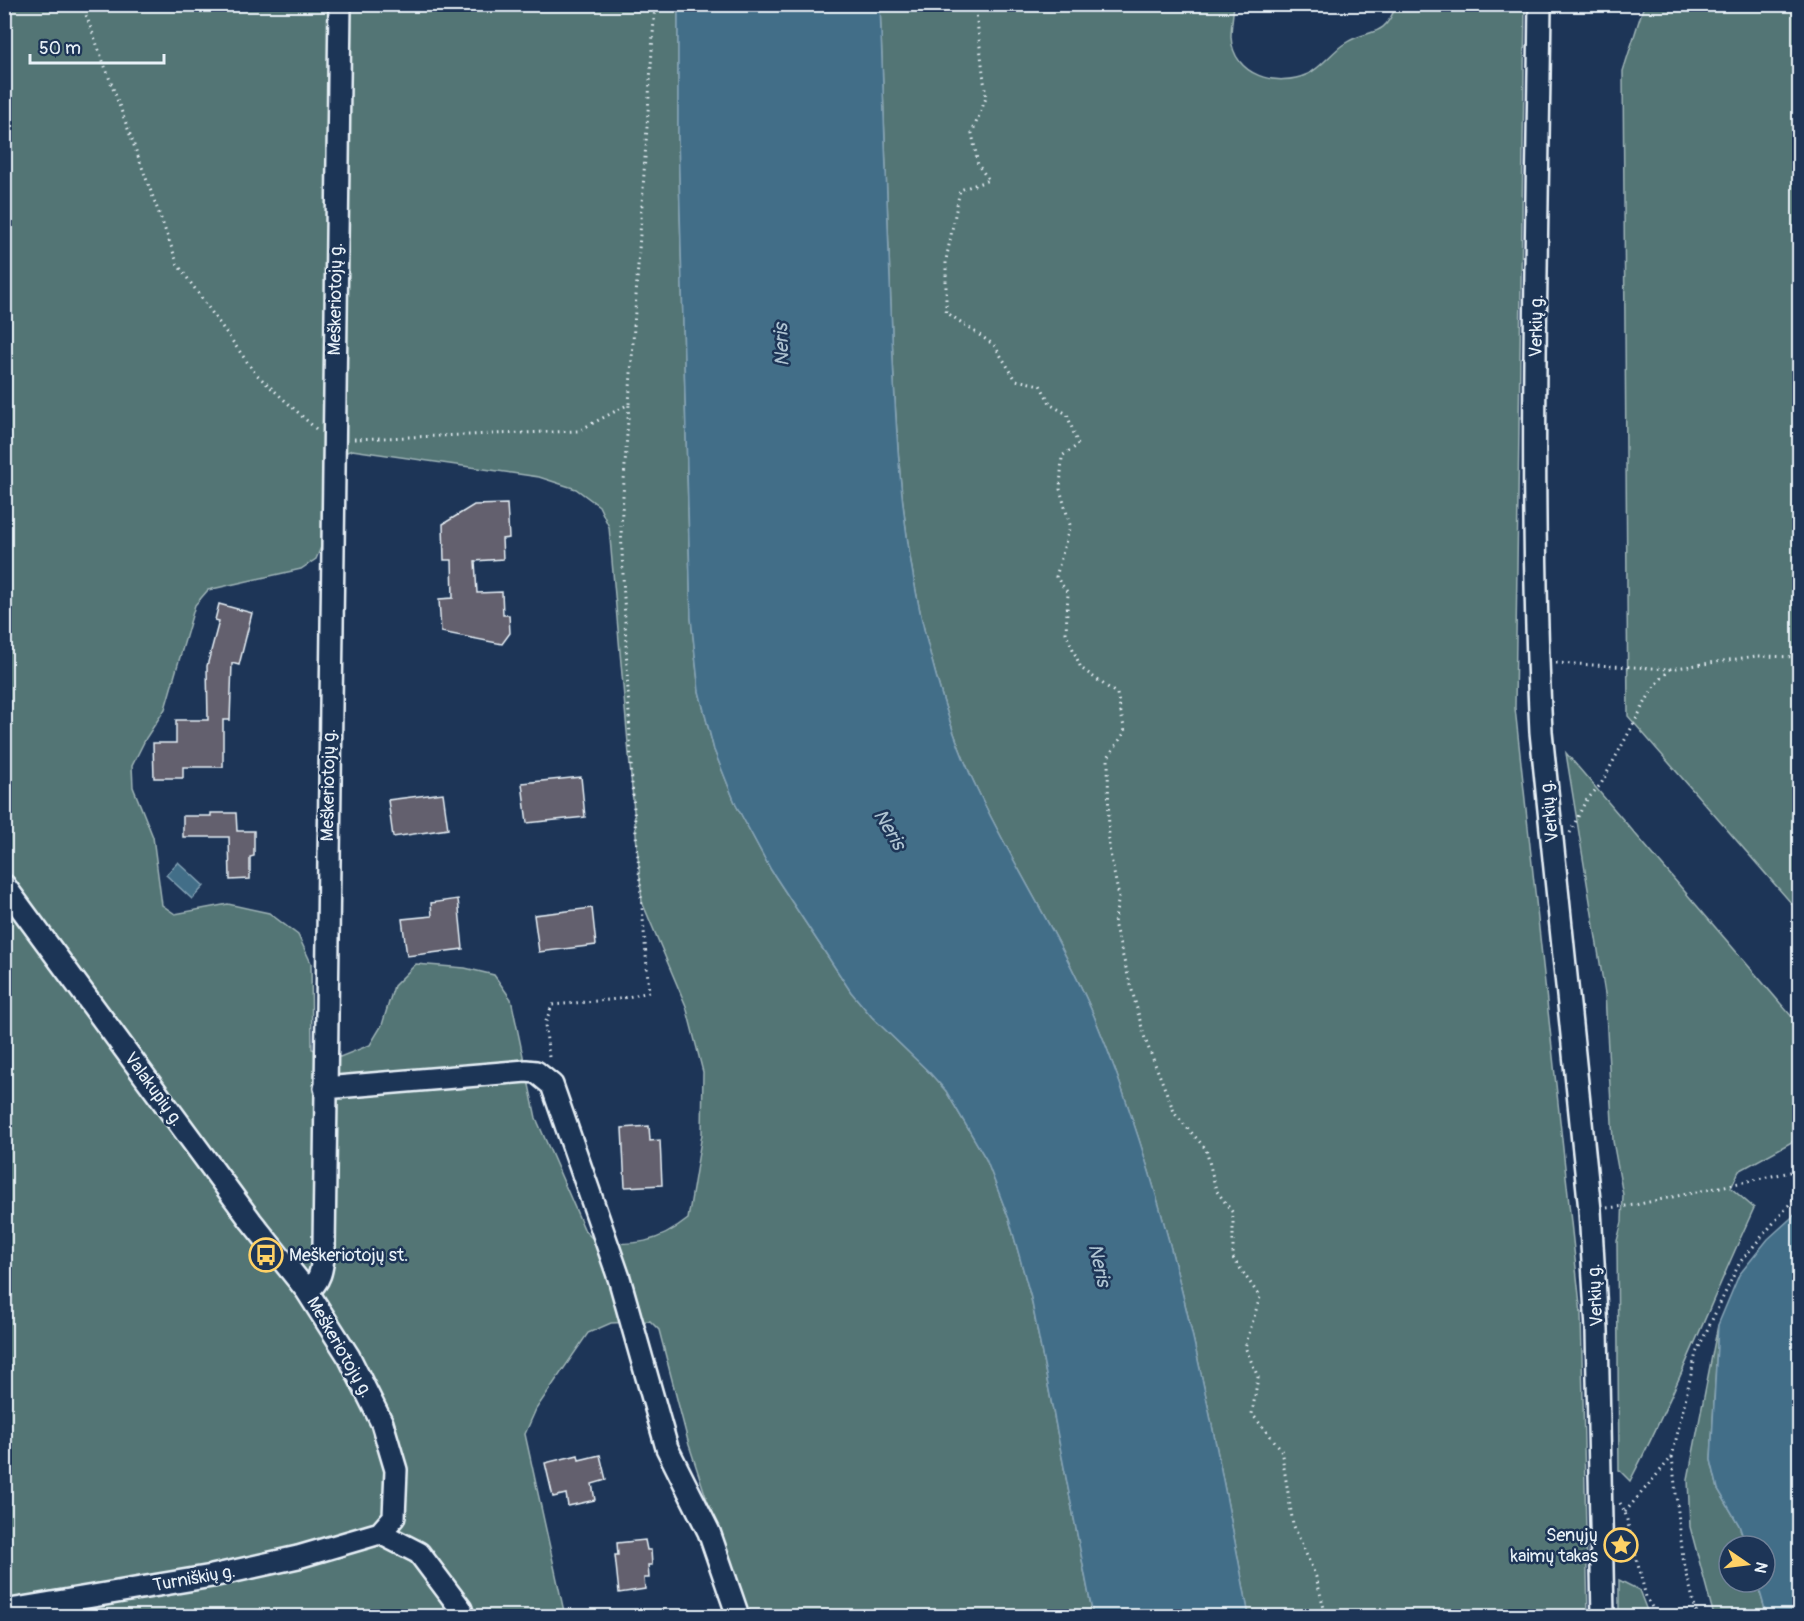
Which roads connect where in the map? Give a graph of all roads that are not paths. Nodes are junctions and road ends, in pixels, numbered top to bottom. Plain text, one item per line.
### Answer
1 (340, 4) edge
2 (1540, 4) edge
3 (4, 885) edge
4 (325, 1088) junction
5 (307, 1291) junction
6 (380, 1533) junction
7 (4, 1611) edge
8 (464, 1617) edge
9 (738, 1617) edge
10 (1603, 1617) edge

1 - 4 street, Meškeriotojų g.
2 - 10 street, Verkių g.
3 - 5 street, Valakupių g.
4 - 5 street, Meškeriotojų g.
4 - 9 street
5 - 6 street, Meškeriotojų g.
6 - 7 street, Turniškių g.
6 - 8 street

